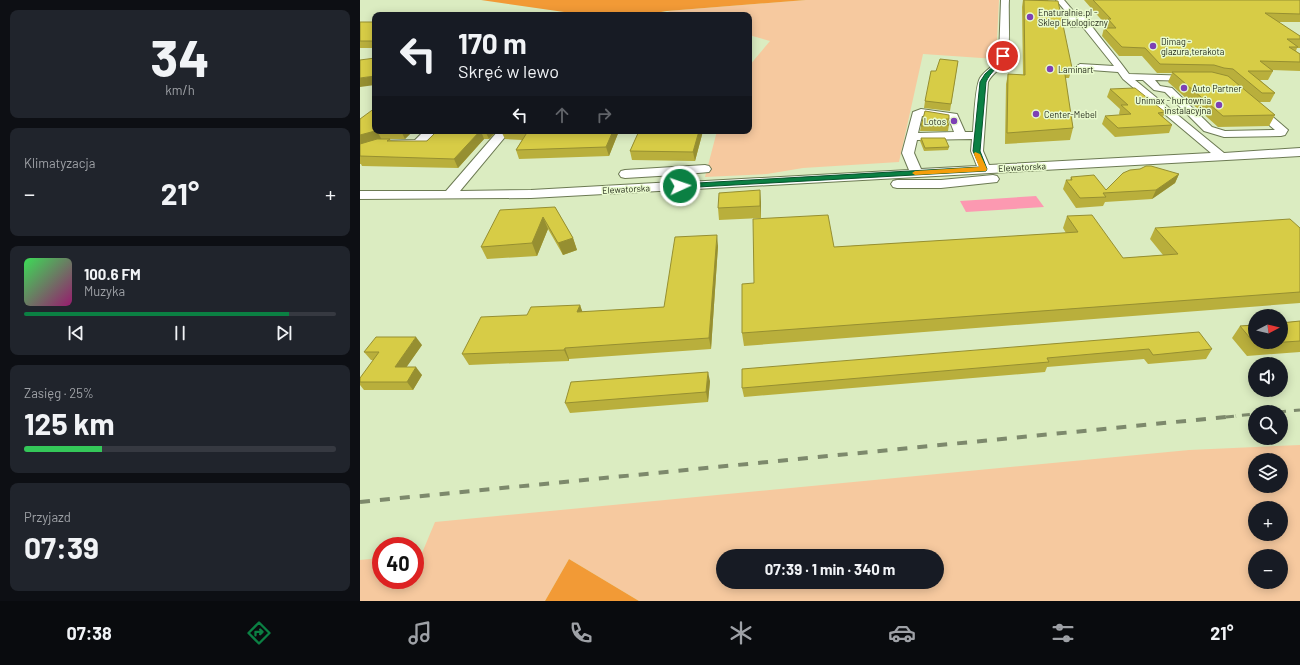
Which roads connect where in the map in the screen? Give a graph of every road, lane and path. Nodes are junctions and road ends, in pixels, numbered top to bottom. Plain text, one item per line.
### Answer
1 (1005, 0) edge
2 (1060, 0) edge
3 (1079, 14) dead end
4 (1085, 25) junction
5 (1080, 67) dead end
6 (1123, 73) junction
7 (1146, 77) junction
8 (1202, 78) edge
9 (1248, 101) edge
10 (1189, 110) junction
11 (1167, 112) junction
12 (1216, 132) junction
13 (428, 134) edge
14 (501, 134) edge
15 (1268, 134) junction
16 (961, 135) junction
17 (978, 135) junction
18 (1196, 136) junction
19 (912, 137) junction
20 (360, 150) edge
21 (1295, 152) edge
22 (1221, 156) junction
23 (705, 169) dead end
24 (984, 169) junction
25 (681, 171) junction
26 (916, 173) junction
27 (624, 174) dead end
28 (1041, 175) dead end
29 (897, 184) dead end
30 (680, 186) junction
31 (360, 195) edge
32 (449, 195) junction

1 - 17 street
2 - 4 street
3 - 4 street
4 - 6 street
5 - 6 street
6 - 7 street
6 - 11 street
7 - 8 street
7 - 10 street
9 - 15 street
10 - 11 street
10 - 12 street
11 - 18 street
12 - 15 street
12 - 18 street
13 - 20 street
14 - 32 street
15 - 21 street
16 - 17 street
16 - 19 street
16 - 19 street
17 - 24 street
18 - 22 street
19 - 26 street
21 - 22 street, Elewatorska
22 - 24 street, Elewatorska
23 - 25 street
24 - 26 street, Elewatorska
25 - 27 street
25 - 30 street
26 - 30 street, Elewatorska
28 - 29 street
30 - 32 street, Elewatorska
31 - 32 street, Elewatorska

